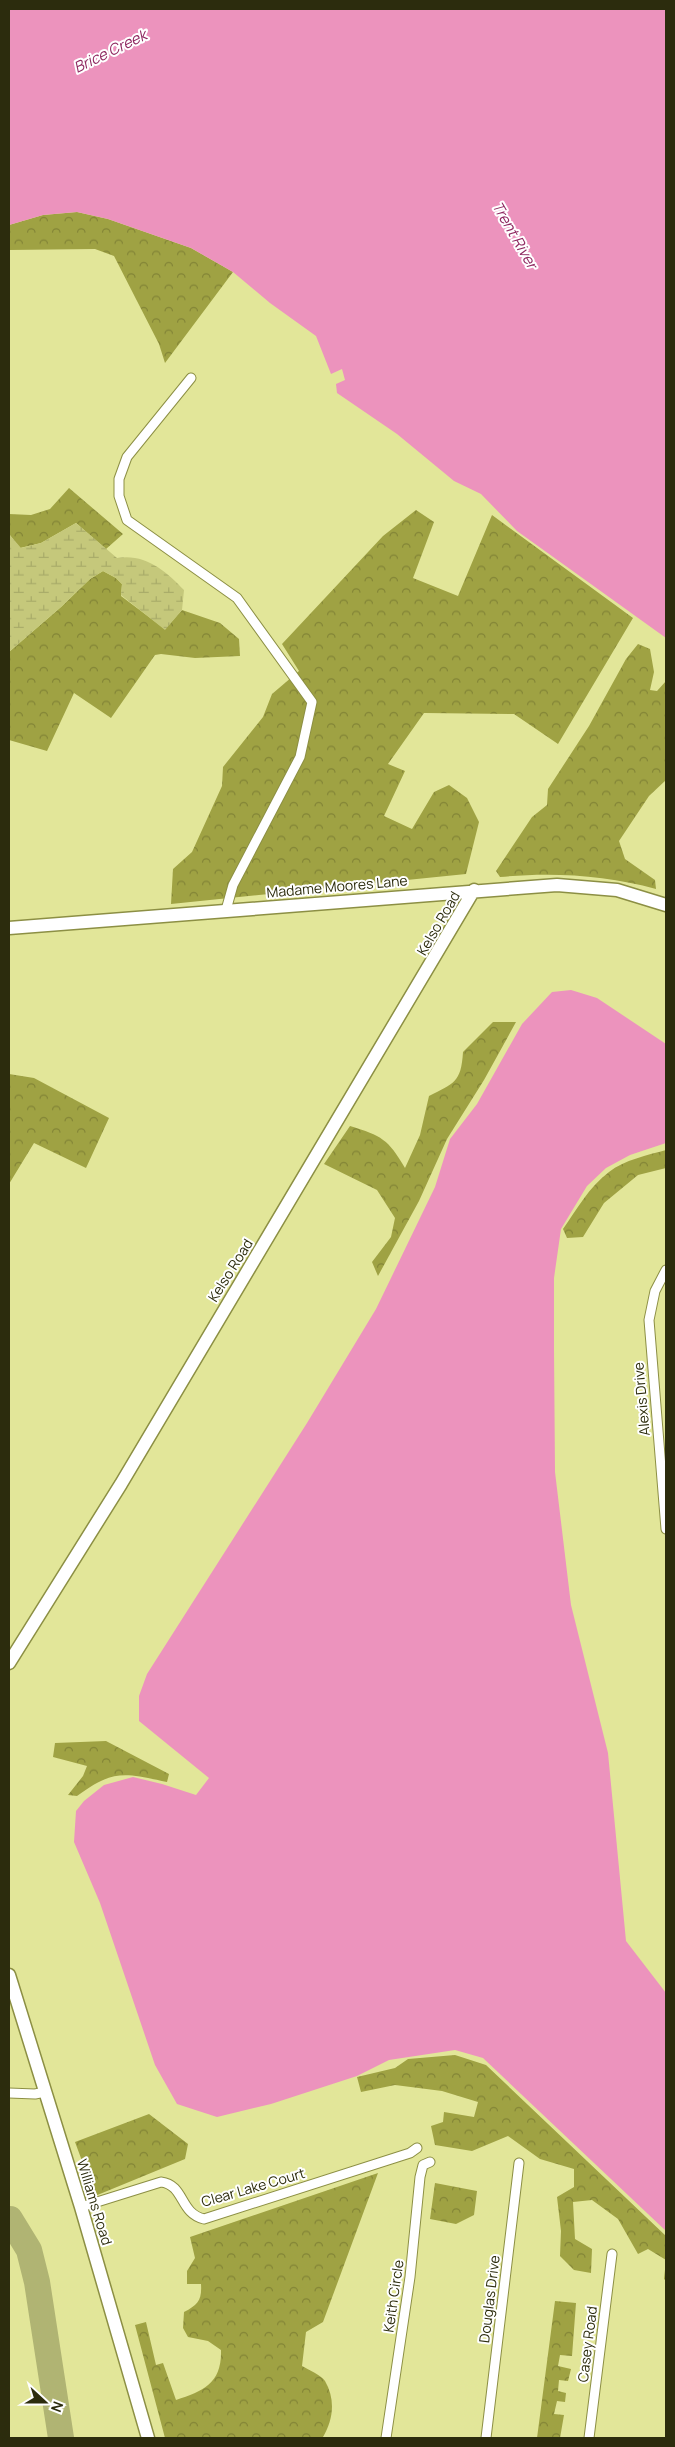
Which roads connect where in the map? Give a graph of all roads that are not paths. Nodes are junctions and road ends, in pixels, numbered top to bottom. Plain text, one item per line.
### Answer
1 (191, 378) dead end
2 (474, 890) junction
3 (666, 905) edge
4 (226, 910) junction
5 (9, 928) edge
6 (666, 1270) edge
7 (666, 1529) edge
8 (9, 1663) edge
9 (9, 1975) edge
10 (45, 2092) junction
11 (9, 2093) edge
12 (417, 2148) dead end
13 (430, 2162) dead end
14 (519, 2163) dead end
15 (81, 2207) junction
16 (612, 2254) dead end
17 (148, 2438) edge
18 (386, 2438) edge
19 (486, 2438) edge
20 (589, 2438) edge

1 - 4 street
2 - 3 street, Madame Moores Lane
2 - 4 street, Madame Moores Lane
2 - 8 street, Kelso Road
4 - 5 street, Madame Moores Lane
6 - 7 street, Alexis Drive
9 - 10 street, Williams Road
10 - 11 street
10 - 15 street, Williams Road
12 - 15 street, Clear Lake Court
13 - 18 street, Keith Circle
14 - 19 street, Douglas Drive
15 - 17 street, Williams Road
16 - 20 street, Casey Road

